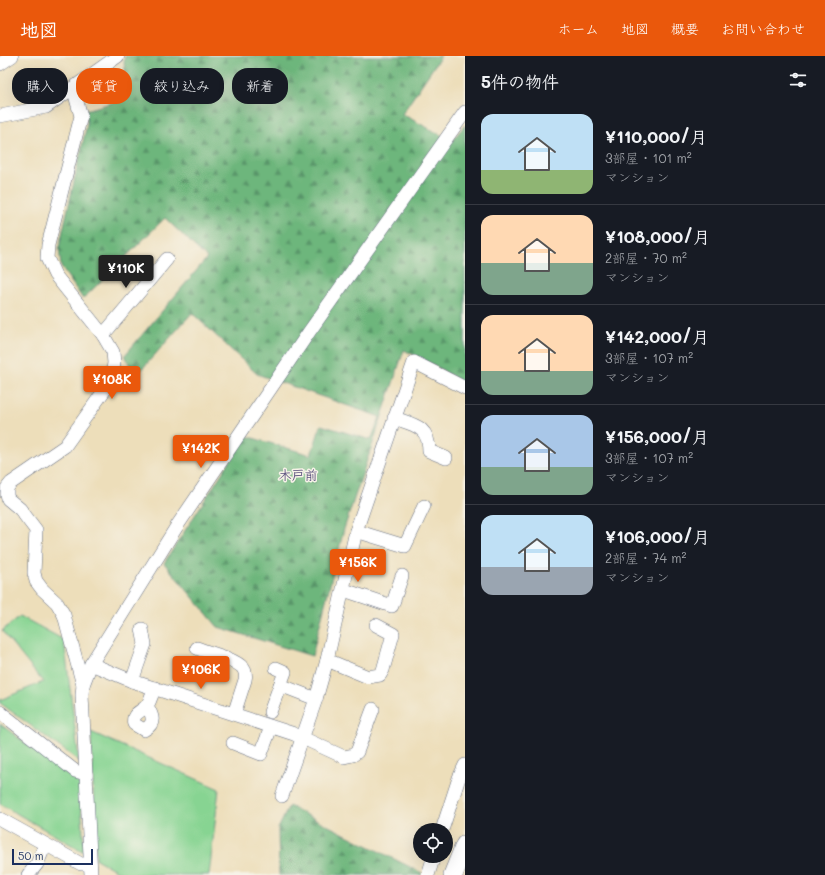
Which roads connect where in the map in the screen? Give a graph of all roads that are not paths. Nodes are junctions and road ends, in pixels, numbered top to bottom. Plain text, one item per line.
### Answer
1 (12, 56) edge
2 (118, 56) edge
3 (0, 64) edge
4 (73, 88) junction
5 (465, 112) edge
6 (0, 116) edge
7 (167, 259) dead end
8 (103, 335) junction
9 (465, 388) edge
10 (394, 418) junction
11 (446, 458) dead end
12 (3, 494) edge
13 (424, 506) dead end
14 (356, 531) junction
15 (402, 576) dead end
16 (344, 590) junction
17 (376, 626) dead end
18 (142, 629) dead end
19 (196, 648) dead end
20 (327, 660) junction
21 (91, 664) junction
22 (276, 668) dead end
23 (132, 681) junction
24 (83, 685) junction
25 (280, 685) junction
26 (155, 688) junction
27 (316, 699) junction
28 (147, 706) dead end
29 (373, 709) dead end
30 (0, 712) edge
31 (270, 712) dead end
32 (234, 714) junction
33 (271, 727) junction
34 (302, 738) junction
35 (233, 743) dead end
36 (465, 766) edge
37 (86, 774) junction
38 (282, 796) dead end
39 (0, 819) edge
40 (444, 823) edge
41 (45, 844) junction
42 (465, 845) edge
43 (432, 863) edge
44 (91, 870) edge
45 (28, 875) edge
46 (428, 875) edge
47 (453, 875) edge

1 - 3 street
2 - 4 street
4 - 6 street
4 - 8 street
5 - 21 street
7 - 8 street
8 - 12 street
9 - 10 street
10 - 11 street
10 - 14 street
12 - 24 street
13 - 14 street
14 - 16 street
15 - 16 street
16 - 20 street
17 - 20 street
18 - 23 street
19 - 32 street
20 - 27 street
21 - 23 street
21 - 24 street
22 - 25 street
23 - 26 street
24 - 37 street
25 - 27 street
25 - 31 street
26 - 28 street
26 - 32 street
27 - 34 street
29 - 34 street
30 - 37 street
32 - 33 street
33 - 34 street
33 - 35 street
34 - 38 street
36 - 40 street
37 - 44 street
39 - 41 street
41 - 44 street
41 - 45 street
42 - 47 highway
43 - 46 street

